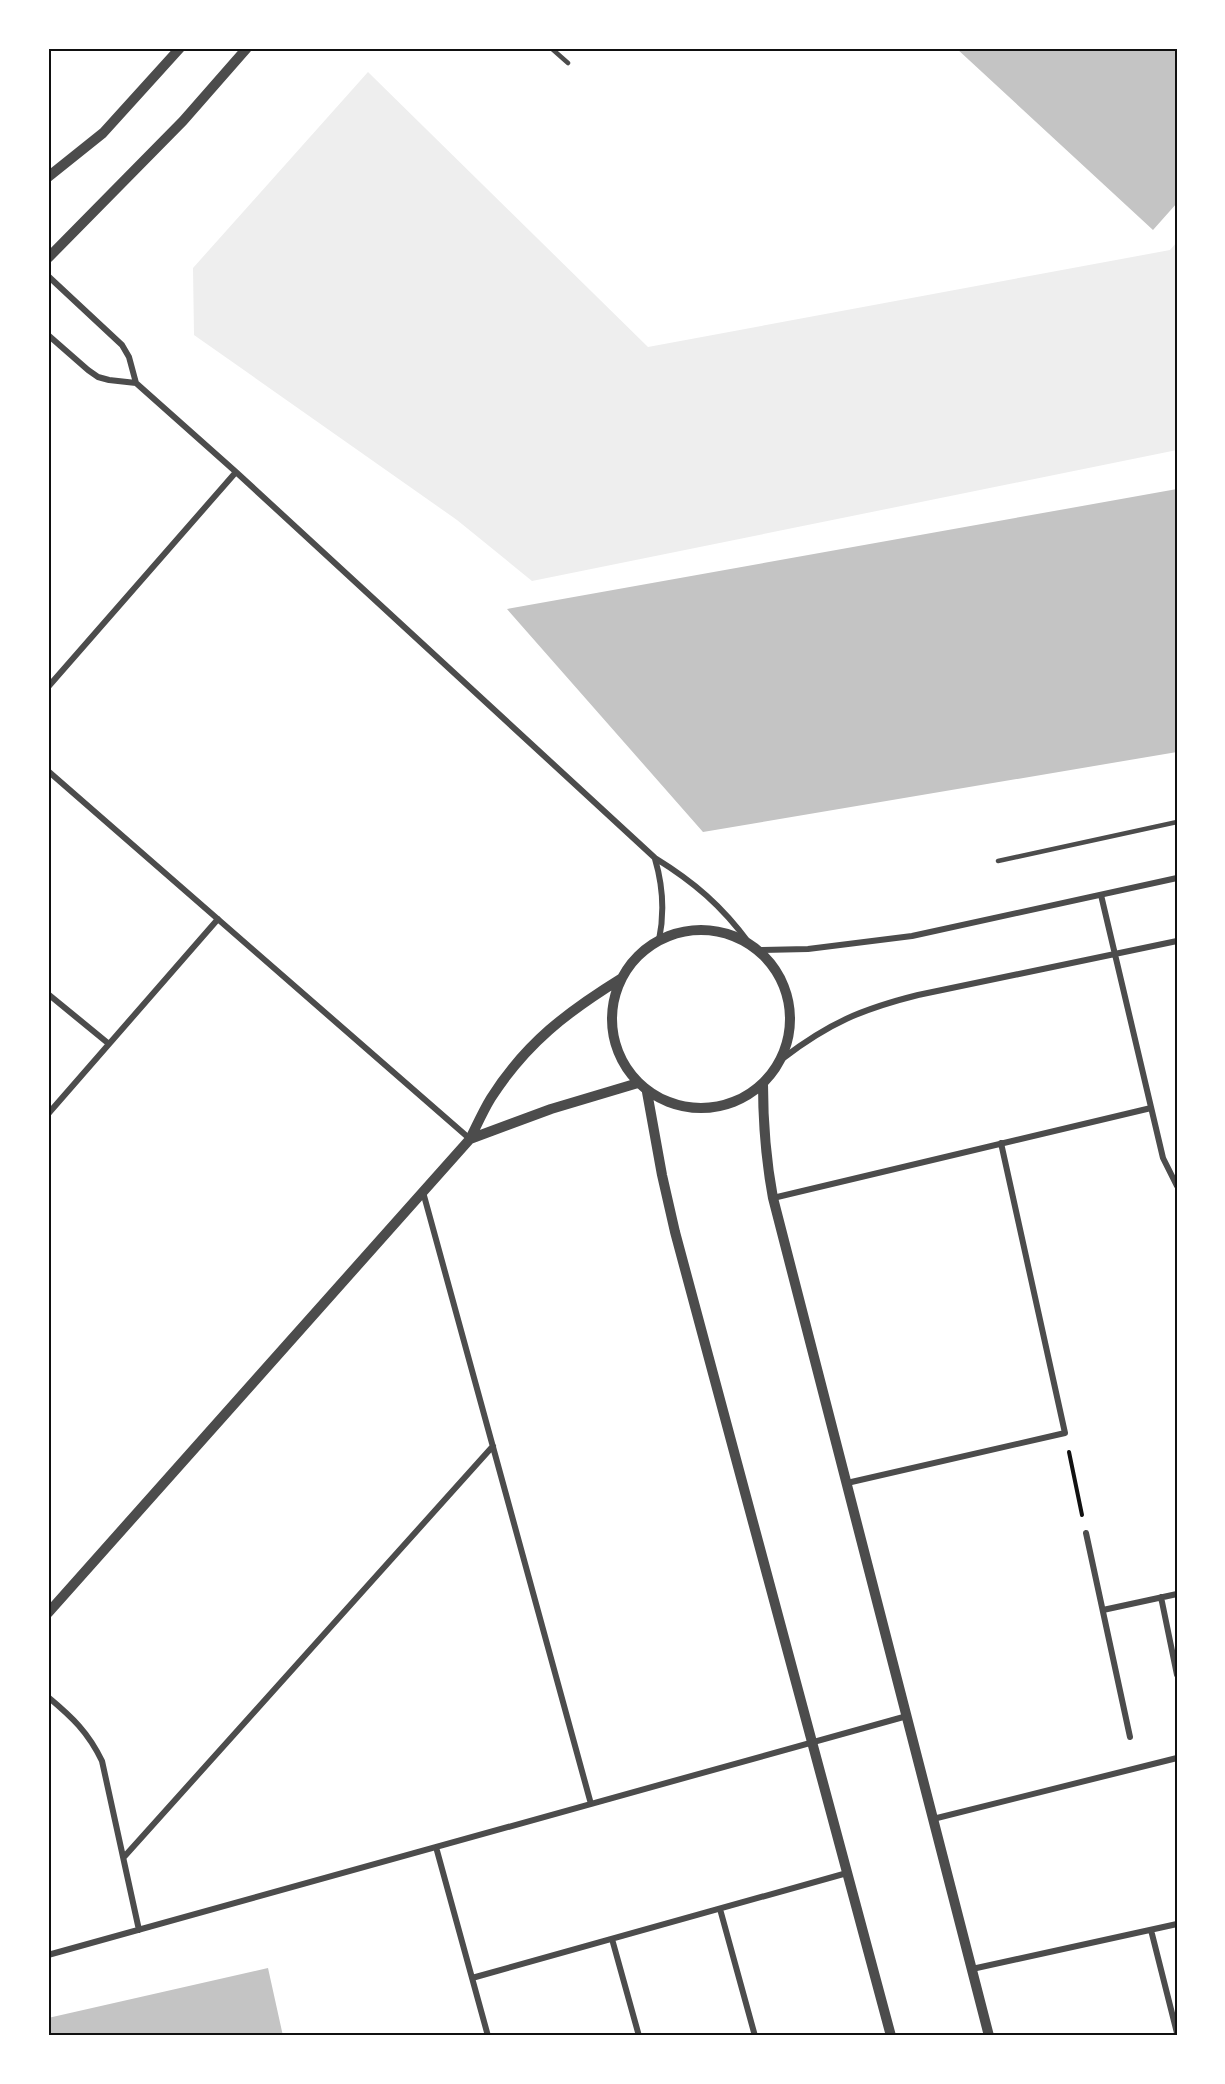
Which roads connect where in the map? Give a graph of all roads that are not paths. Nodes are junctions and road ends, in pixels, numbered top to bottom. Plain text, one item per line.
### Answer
1 (180, 48) edge
2 (247, 48) edge
3 (551, 48) edge
4 (568, 63) dead end
5 (53, 170) edge
6 (48, 177) edge
7 (48, 258) edge
8 (48, 276) edge
9 (48, 335) edge
10 (136, 383) junction
11 (236, 472) junction
12 (48, 687) edge
13 (48, 771) edge
14 (1177, 822) edge
15 (655, 858) junction
16 (998, 861) dead end
17 (1177, 878) edge
18 (1101, 895) junction
19 (218, 919) junction
20 (659, 940) junction
21 (1177, 941) edge
22 (749, 943) junction
23 (759, 950) junction
24 (1116, 954) junction
25 (622, 978) junction
26 (48, 994) edge
27 (109, 1044) junction
28 (782, 1059) junction
29 (638, 1083) junction
30 (763, 1084) junction
31 (647, 1092) junction
32 (1150, 1108) junction
33 (48, 1114) edge
34 (470, 1138) junction
35 (1001, 1143) junction
36 (1177, 1186) edge
37 (423, 1191) junction
38 (773, 1198) junction
39 (493, 1446) junction
40 (847, 1483) junction
41 (1086, 1533) road end
42 (1177, 1594) edge
43 (1161, 1597) junction
44 (1103, 1610) junction
45 (48, 1613) edge
46 (1177, 1675) edge
47 (48, 1697) edge
48 (907, 1716) junction
49 (1130, 1737) dead end
50 (812, 1742) junction
51 (1177, 1758) edge
52 (591, 1804) junction
53 (933, 1819) junction
54 (436, 1847) junction
55 (124, 1857) junction
56 (847, 1873) junction
57 (720, 1909) junction
58 (1177, 1924) edge
59 (139, 1930) junction
60 (1151, 1930) junction
61 (612, 1939) junction
62 (48, 1955) edge
63 (972, 1969) junction
64 (472, 1978) junction
65 (1177, 2033) edge
66 (488, 2036) edge
67 (639, 2036) edge
68 (755, 2036) edge
69 (891, 2036) edge
70 (989, 2036) edge

1 - 5 street
2 - 7 street
3 - 4 lane
5 - 6 street
8 - 10 street
9 - 10 street
10 - 11 street
11 - 12 street
11 - 15 street
13 - 19 street
14 - 16 lane
15 - 20 street
15 - 22 street
17 - 18 street
18 - 23 street
18 - 24 street
19 - 27 street
19 - 34 street
20 - 22 street
20 - 25 street
21 - 24 street
22 - 23 street
23 - 28 street
24 - 28 street
24 - 32 street
25 - 29 street
25 - 34 street
26 - 27 street
27 - 33 street
28 - 30 street
29 - 31 street
29 - 34 street
30 - 31 street
30 - 38 street
31 - 50 street
32 - 35 street
32 - 36 street
34 - 37 street
35 - 38 street
35 - 40 street
37 - 39 street
37 - 45 street
38 - 40 street
39 - 52 street
39 - 55 street
40 - 48 street
41 - 44 street
42 - 43 street
43 - 44 street
43 - 46 street
44 - 49 street
47 - 55 street
48 - 50 street
48 - 53 street
50 - 52 street
50 - 56 street
51 - 53 street
52 - 54 street
53 - 63 street
54 - 59 street
54 - 64 street
55 - 59 street
56 - 57 street
56 - 69 street
57 - 61 street
57 - 68 street
58 - 60 street
59 - 62 street
60 - 63 street
60 - 65 street
61 - 64 street
61 - 67 street
63 - 70 street
64 - 66 street

